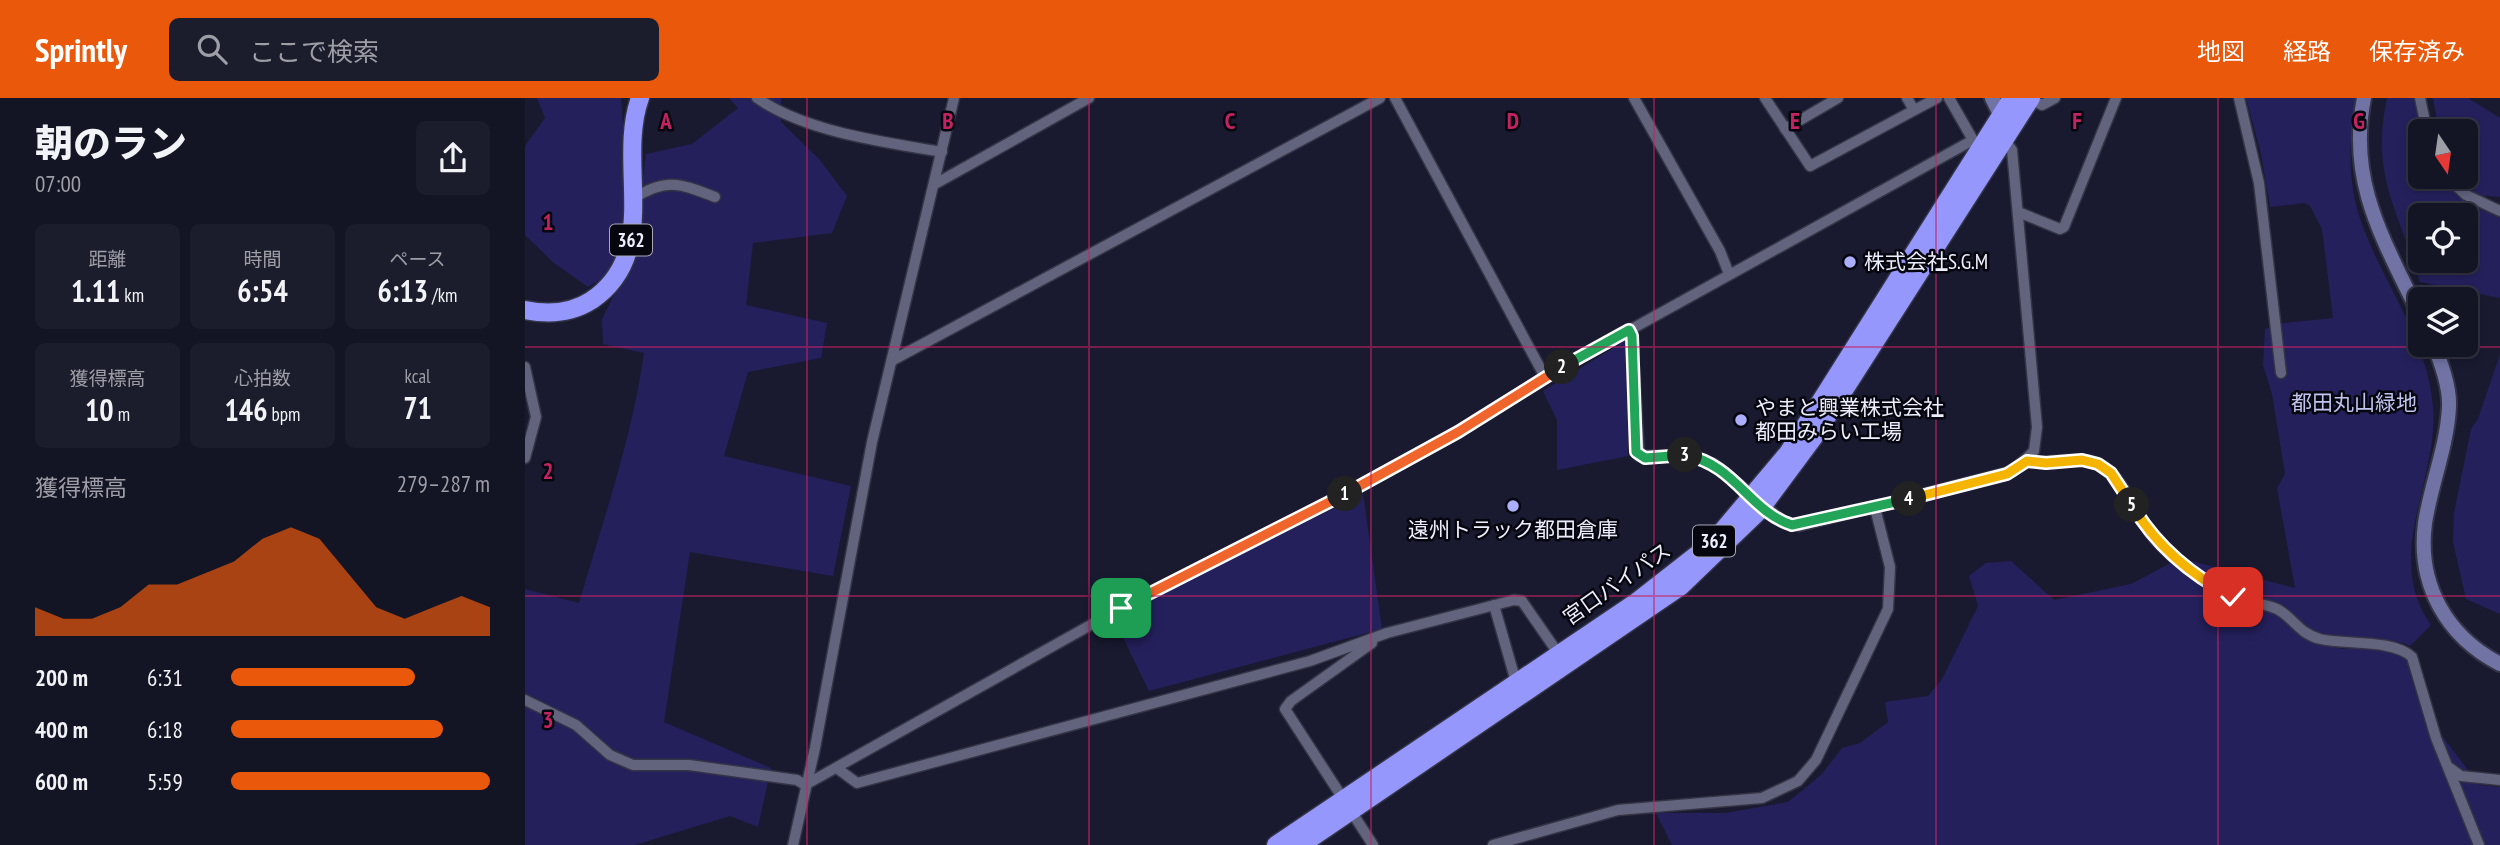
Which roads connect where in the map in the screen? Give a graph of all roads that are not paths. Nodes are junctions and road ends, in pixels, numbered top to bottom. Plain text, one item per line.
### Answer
1 (640, 98) edge
2 (757, 98) edge
3 (954, 98) edge
4 (1089, 98) edge
5 (1380, 98) edge
6 (1395, 98) edge
7 (1634, 98) edge
8 (1765, 98) edge
9 (1838, 98) edge
10 (1907, 98) edge
11 (1937, 98) edge
12 (1949, 98) edge
13 (1992, 98) edge
14 (2012, 98) edge
15 (2031, 98) edge
16 (2055, 98) edge
17 (2116, 98) edge
18 (2239, 98) edge
19 (2364, 98) edge
20 (2420, 98) edge
21 (1914, 110) junction
22 (2001, 116) junction
23 (2424, 119) edge
24 (1785, 129) junction
25 (2005, 140) junction
26 (942, 152) junction
27 (935, 184) junction
28 (2460, 189) edge
29 (715, 197) dead end
30 (634, 198) junction
31 (2500, 211) edge
32 (2018, 212) junction
33 (1729, 274) junction
34 (2408, 290) edge
35 (525, 310) edge
36 (1629, 330) junction
37 (2437, 357) edge
38 (893, 360) junction
39 (525, 367) edge
40 (2281, 373) dead end
41 (1545, 376) junction
42 (525, 458) edge
43 (2027, 461) junction
44 (1758, 502) junction
45 (1875, 508) junction
46 (1494, 606) junction
47 (1383, 635) junction
48 (1558, 653) junction
49 (2500, 664) edge
50 (1516, 682) junction
51 (525, 700) edge
52 (2449, 767) junction
53 (838, 769) junction
54 (2500, 780) edge
55 (805, 785) junction
56 (1347, 805) junction
57 (793, 845) edge
58 (1276, 845) edge
59 (1301, 845) edge
60 (1373, 845) edge
61 (1493, 845) edge
62 (2479, 845) edge

1 - 30 highway, 362
2 - 26 street
3 - 26 street
4 - 27 street
5 - 38 street
6 - 41 street
7 - 33 street
8 - 24 street
9 - 24 street
10 - 21 street
11 - 21 street
12 - 33 street
13 - 22 street
14 - 22 highway, 宮口バイパス / 362
15 - 16 street
15 - 25 highway, 宮口バイパス / 362
17 - 32 street
18 - 40 street
19 - 34 street
20 - 23 street
21 - 24 street
22 - 44 highway, 宮口バイパス / 362
25 - 32 street
25 - 44 highway, 宮口バイパス / 362
26 - 27 street
27 - 38 street
28 - 31 street
29 - 30 street
30 - 35 highway, 362
32 - 43 street
33 - 36 street
36 - 41 street
36 - 44 street
37 - 49 street
38 - 55 street
39 - 42 street
41 - 53 street
43 - 45 street
43 - 52 street
44 - 45 street
44 - 48 highway, 宮口バイパス / 362
44 - 56 highway, 宮口バイパス / 362
45 - 61 street
46 - 47 street
46 - 48 street
46 - 50 street
47 - 53 street
47 - 56 street
48 - 50 highway, 宮口バイパス / 362
50 - 56 highway, 宮口バイパス / 362
51 - 55 street
52 - 54 street
52 - 62 street
53 - 55 street
55 - 57 street
56 - 58 highway, 宮口バイパス / 362
56 - 59 highway, 宮口バイパス / 362
56 - 60 street

